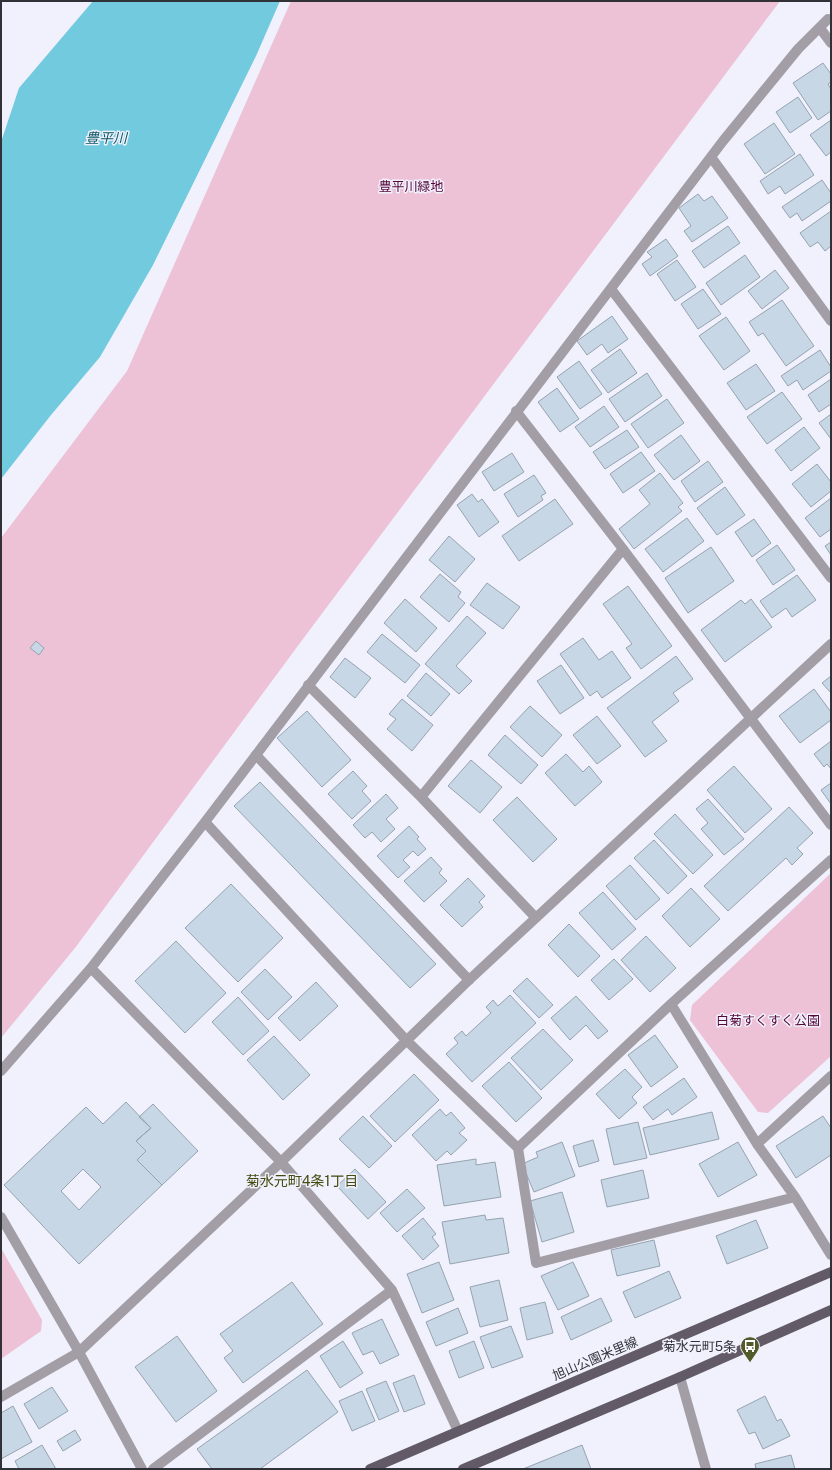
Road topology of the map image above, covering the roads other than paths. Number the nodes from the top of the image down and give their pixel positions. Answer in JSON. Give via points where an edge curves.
{"nodes":[{"id":1,"x":828,"y":19,"type":"dead end"},
{"id":2,"x":820,"y":28,"type":"junction"},
{"id":3,"x":831,"y":42,"type":"edge"},
{"id":4,"x":711,"y":157,"type":"junction"},
{"id":5,"x":611,"y":289,"type":"junction"},
{"id":6,"x":831,"y":321,"type":"edge"},
{"id":7,"x":516,"y":412,"type":"junction"},
{"id":8,"x":623,"y":550,"type":"junction"},
{"id":9,"x":831,"y":578,"type":"edge"},
{"id":10,"x":831,"y":644,"type":"edge"},
{"id":11,"x":308,"y":685,"type":"junction"},
{"id":12,"x":751,"y":718,"type":"junction"},
{"id":13,"x":256,"y":755,"type":"junction"},
{"id":14,"x":421,"y":797,"type":"junction"},
{"id":15,"x":205,"y":822,"type":"junction"},
{"id":16,"x":831,"y":825,"type":"edge"},
{"id":17,"x":831,"y":860,"type":"edge"},
{"id":18,"x":536,"y":918,"type":"junction"},
{"id":19,"x":91,"y":968,"type":"junction"},
{"id":20,"x":469,"y":980,"type":"junction"},
{"id":21,"x":671,"y":1004,"type":"junction"},
{"id":22,"x":406,"y":1040,"type":"junction"},
{"id":23,"x":1,"y":1071,"type":"edge"},
{"id":24,"x":831,"y":1076,"type":"edge"},
{"id":25,"x":757,"y":1144,"type":"junction"},
{"id":26,"x":518,"y":1148,"type":"junction"},
{"id":27,"x":281,"y":1162,"type":"junction"},
{"id":28,"x":795,"y":1197,"type":"junction"},
{"id":29,"x":1,"y":1217,"type":"edge"},
{"id":30,"x":831,"y":1255,"type":"edge"},
{"id":31,"x":831,"y":1272,"type":"edge"},
{"id":32,"x":392,"y":1290,"type":"junction"},
{"id":33,"x":831,"y":1310,"type":"edge"},
{"id":34,"x":79,"y":1352,"type":"junction"},
{"id":35,"x":680,"y":1377,"type":"junction"},
{"id":36,"x":1,"y":1397,"type":"edge"},
{"id":37,"x":458,"y":1431,"type":"junction"},
{"id":38,"x":142,"y":1469,"type":"edge"},
{"id":39,"x":153,"y":1469,"type":"edge"},
{"id":40,"x":370,"y":1469,"type":"edge"},
{"id":41,"x":463,"y":1469,"type":"edge"},
{"id":42,"x":706,"y":1469,"type":"edge"}],
"edges":[{"from":1,"to":2,"type":"street"},
{"from":2,"to":3,"type":"street"},
{"from":2,"to":4,"type":"street","via":[[798,49]]},
{"from":4,"to":5,"type":"street"},
{"from":4,"to":6,"type":"street"},
{"from":5,"to":7,"type":"street"},
{"from":5,"to":9,"type":"street"},
{"from":7,"to":8,"type":"street"},
{"from":7,"to":11,"type":"street"},
{"from":8,"to":12,"type":"street"},
{"from":8,"to":14,"type":"street"},
{"from":10,"to":12,"type":"street"},
{"from":11,"to":13,"type":"street"},
{"from":11,"to":14,"type":"street"},
{"from":12,"to":16,"type":"street"},
{"from":12,"to":18,"type":"street"},
{"from":13,"to":15,"type":"street"},
{"from":13,"to":20,"type":"street"},
{"from":14,"to":18,"type":"street"},
{"from":15,"to":19,"type":"street"},
{"from":15,"to":22,"type":"street"},
{"from":17,"to":21,"type":"street"},
{"from":18,"to":20,"type":"street"},
{"from":19,"to":23,"type":"street"},
{"from":19,"to":27,"type":"street"},
{"from":20,"to":22,"type":"street"},
{"from":21,"to":25,"type":"street"},
{"from":21,"to":26,"type":"street"},
{"from":22,"to":26,"type":"street"},
{"from":22,"to":27,"type":"street"},
{"from":24,"to":25,"type":"street"},
{"from":25,"to":28,"type":"street"},
{"from":26,"to":28,"type":"street","via":[[536,1263]]},
{"from":27,"to":32,"type":"street"},
{"from":27,"to":34,"type":"street"},
{"from":28,"to":30,"type":"street"},
{"from":29,"to":34,"type":"street"},
{"from":31,"to":37,"type":"main road","name":"旭山公園米里線"},
{"from":32,"to":37,"type":"street"},
{"from":32,"to":39,"type":"street"},
{"from":33,"to":35,"type":"main road"},
{"from":34,"to":36,"type":"street"},
{"from":34,"to":38,"type":"street"},
{"from":35,"to":41,"type":"main road"},
{"from":35,"to":42,"type":"street"},
{"from":37,"to":40,"type":"main road","name":"旭山公園米里線"}]}
